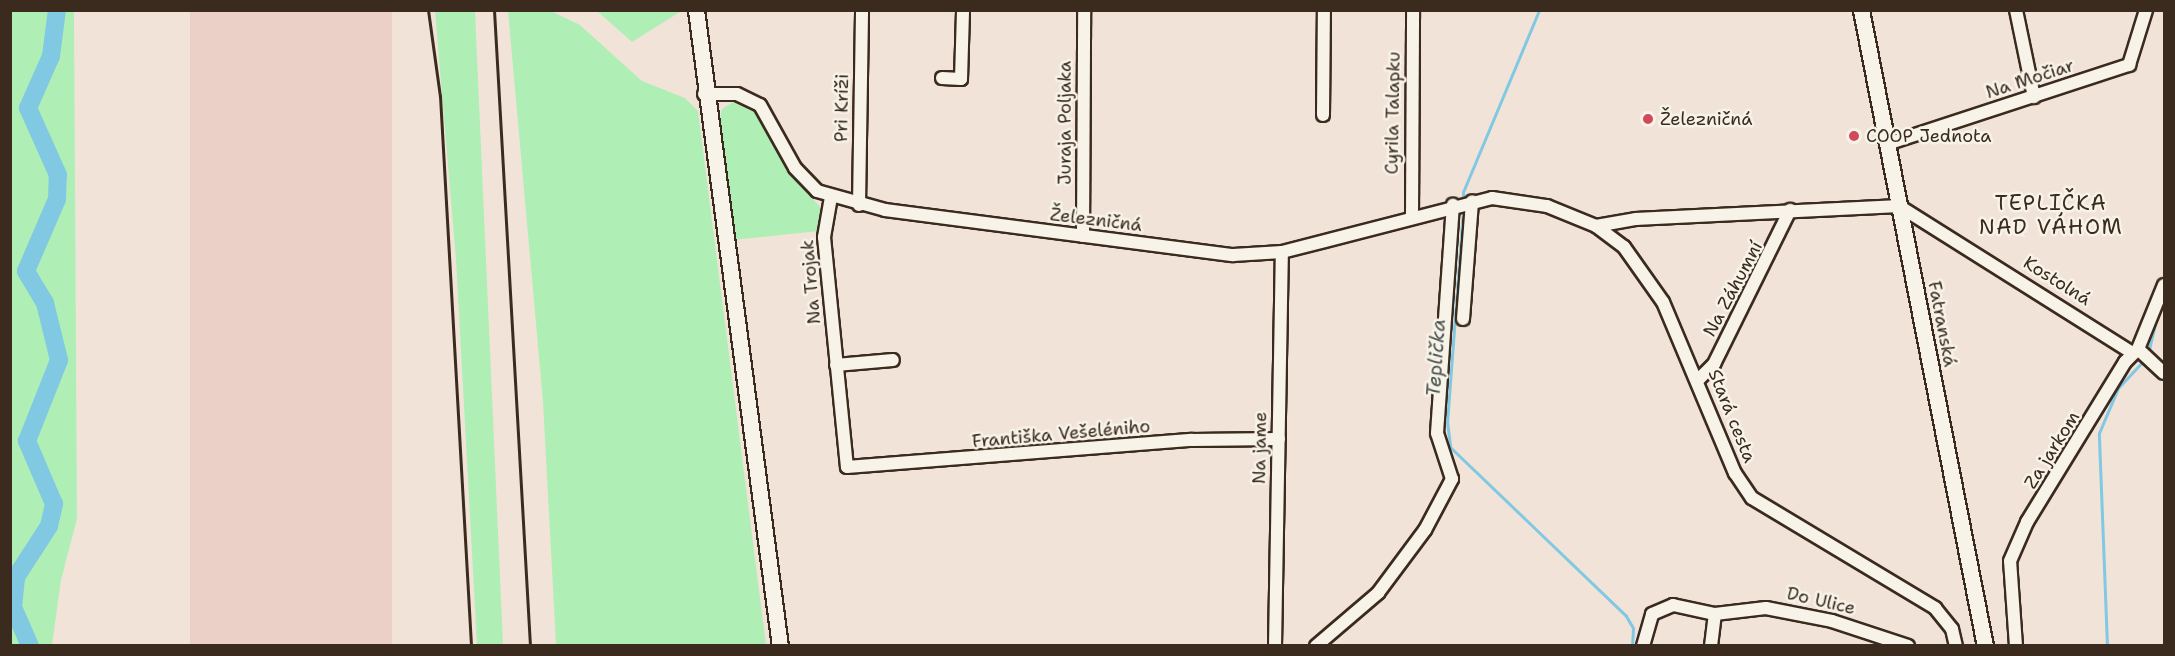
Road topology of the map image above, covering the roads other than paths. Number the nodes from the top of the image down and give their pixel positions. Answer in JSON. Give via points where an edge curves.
{"nodes":[{"id":1,"x":696,"y":10,"type":"edge"},
{"id":2,"x":862,"y":10,"type":"edge"},
{"id":3,"x":963,"y":10,"type":"edge"},
{"id":4,"x":1084,"y":10,"type":"edge"},
{"id":5,"x":1324,"y":10,"type":"edge"},
{"id":6,"x":1413,"y":10,"type":"edge"},
{"id":7,"x":1861,"y":10,"type":"edge"},
{"id":8,"x":2016,"y":10,"type":"edge"},
{"id":9,"x":2146,"y":10,"type":"edge"},
{"id":10,"x":942,"y":78,"type":"dead end"},
{"id":11,"x":704,"y":94,"type":"junction"},
{"id":12,"x":2034,"y":97,"type":"junction"},
{"id":13,"x":1323,"y":115,"type":"dead end"},
{"id":14,"x":1887,"y":144,"type":"junction"},
{"id":15,"x":831,"y":197,"type":"junction"},
{"id":16,"x":1462,"y":203,"type":"junction"},
{"id":17,"x":859,"y":205,"type":"junction"},
{"id":18,"x":1899,"y":206,"type":"junction"},
{"id":19,"x":1790,"y":210,"type":"junction"},
{"id":20,"x":1412,"y":216,"type":"junction"},
{"id":21,"x":1596,"y":226,"type":"junction"},
{"id":22,"x":1083,"y":236,"type":"junction"},
{"id":23,"x":1282,"y":252,"type":"junction"},
{"id":24,"x":2164,"y":285,"type":"edge"},
{"id":25,"x":1463,"y":319,"type":"dead end"},
{"id":26,"x":2141,"y":354,"type":"junction"},
{"id":27,"x":892,"y":360,"type":"dead end"},
{"id":28,"x":836,"y":365,"type":"junction"},
{"id":29,"x":2164,"y":373,"type":"edge"},
{"id":30,"x":1698,"y":380,"type":"junction"},
{"id":31,"x":1279,"y":439,"type":"junction"},
{"id":32,"x":847,"y":467,"type":"joint"},
{"id":33,"x":1715,"y":614,"type":"junction"},
{"id":34,"x":780,"y":645,"type":"edge"},
{"id":35,"x":1275,"y":645,"type":"edge"},
{"id":36,"x":1316,"y":645,"type":"edge"},
{"id":37,"x":1643,"y":645,"type":"edge"},
{"id":38,"x":1711,"y":645,"type":"edge"},
{"id":39,"x":1908,"y":645,"type":"edge"},
{"id":40,"x":1956,"y":645,"type":"edge"},
{"id":41,"x":1985,"y":645,"type":"edge"},
{"id":42,"x":2016,"y":645,"type":"edge"}],
"edges":[{"from":1,"to":11,"type":"main road"},
{"from":2,"to":17,"type":"street","name":"Pri Kríži"},
{"from":3,"to":10,"type":"street","via":[[961,78]]},
{"from":4,"to":22,"type":"street","name":"Juraja Poljaka"},
{"from":5,"to":13,"type":"street"},
{"from":6,"to":20,"type":"street","name":"Cyrila Talapku"},
{"from":7,"to":14,"type":"main road","name":"Fatranská"},
{"from":8,"to":12,"type":"street"},
{"from":9,"to":12,"type":"street","name":"Na Močiar","via":[[2129,65]]},
{"from":11,"to":15,"type":"street","name":"Železničná","via":[[737,94],[760,105],[804,179]]},
{"from":11,"to":34,"type":"main road"},
{"from":12,"to":14,"type":"street","name":"Na Močiar"},
{"from":14,"to":18,"type":"main road","name":"Fatranská"},
{"from":15,"to":17,"type":"street","name":"Železničná"},
{"from":15,"to":28,"type":"street","name":"Na Trojak","via":[[824,237]]},
{"from":16,"to":20,"type":"street","name":"Železničná"},
{"from":16,"to":21,"type":"street","name":"Železničná","via":[[1518,200]]},
{"from":16,"to":25,"type":"street"},
{"from":16,"to":36,"type":"street","via":[[1437,433],[1452,478],[1425,530],[1378,593]]},
{"from":17,"to":22,"type":"street","name":"Železničná"},
{"from":18,"to":19,"type":"street","name":"Železničná"},
{"from":18,"to":26,"type":"street","name":"Kostolná"},
{"from":18,"to":41,"type":"main road","name":"Fatranská"},
{"from":19,"to":21,"type":"street","name":"Železničná"},
{"from":19,"to":30,"type":"street","name":"Na Záhumní","via":[[1714,364]]},
{"from":20,"to":23,"type":"street","name":"Železničná"},
{"from":21,"to":30,"type":"street","name":"Stará cesta","via":[[1624,247],[1663,302]]},
{"from":22,"to":23,"type":"street","name":"Železničná","via":[[1233,255]]},
{"from":23,"to":31,"type":"street","name":"Na jame"},
{"from":24,"to":26,"type":"street","name":"Za jarkom"},
{"from":26,"to":29,"type":"street","name":"Kostolná"},
{"from":26,"to":42,"type":"street","name":"Za jarkom","via":[[2027,522],[2010,561]]},
{"from":27,"to":28,"type":"street"},
{"from":28,"to":32,"type":"street","name":"Na Trojak"},
{"from":30,"to":40,"type":"street","name":"Stará cesta","via":[[1735,473],[1752,498],[1935,608],[1952,629]]},
{"from":31,"to":32,"type":"street","name":"Františka Vešeléniho","via":[[1192,440]]},
{"from":31,"to":35,"type":"street","name":"Na jame"},
{"from":33,"to":37,"type":"street","name":"Do Ulice","via":[[1665,607],[1648,620]]},
{"from":33,"to":38,"type":"street"},
{"from":33,"to":39,"type":"street","name":"Do Ulice","via":[[1766,608],[1832,621]]}]}
